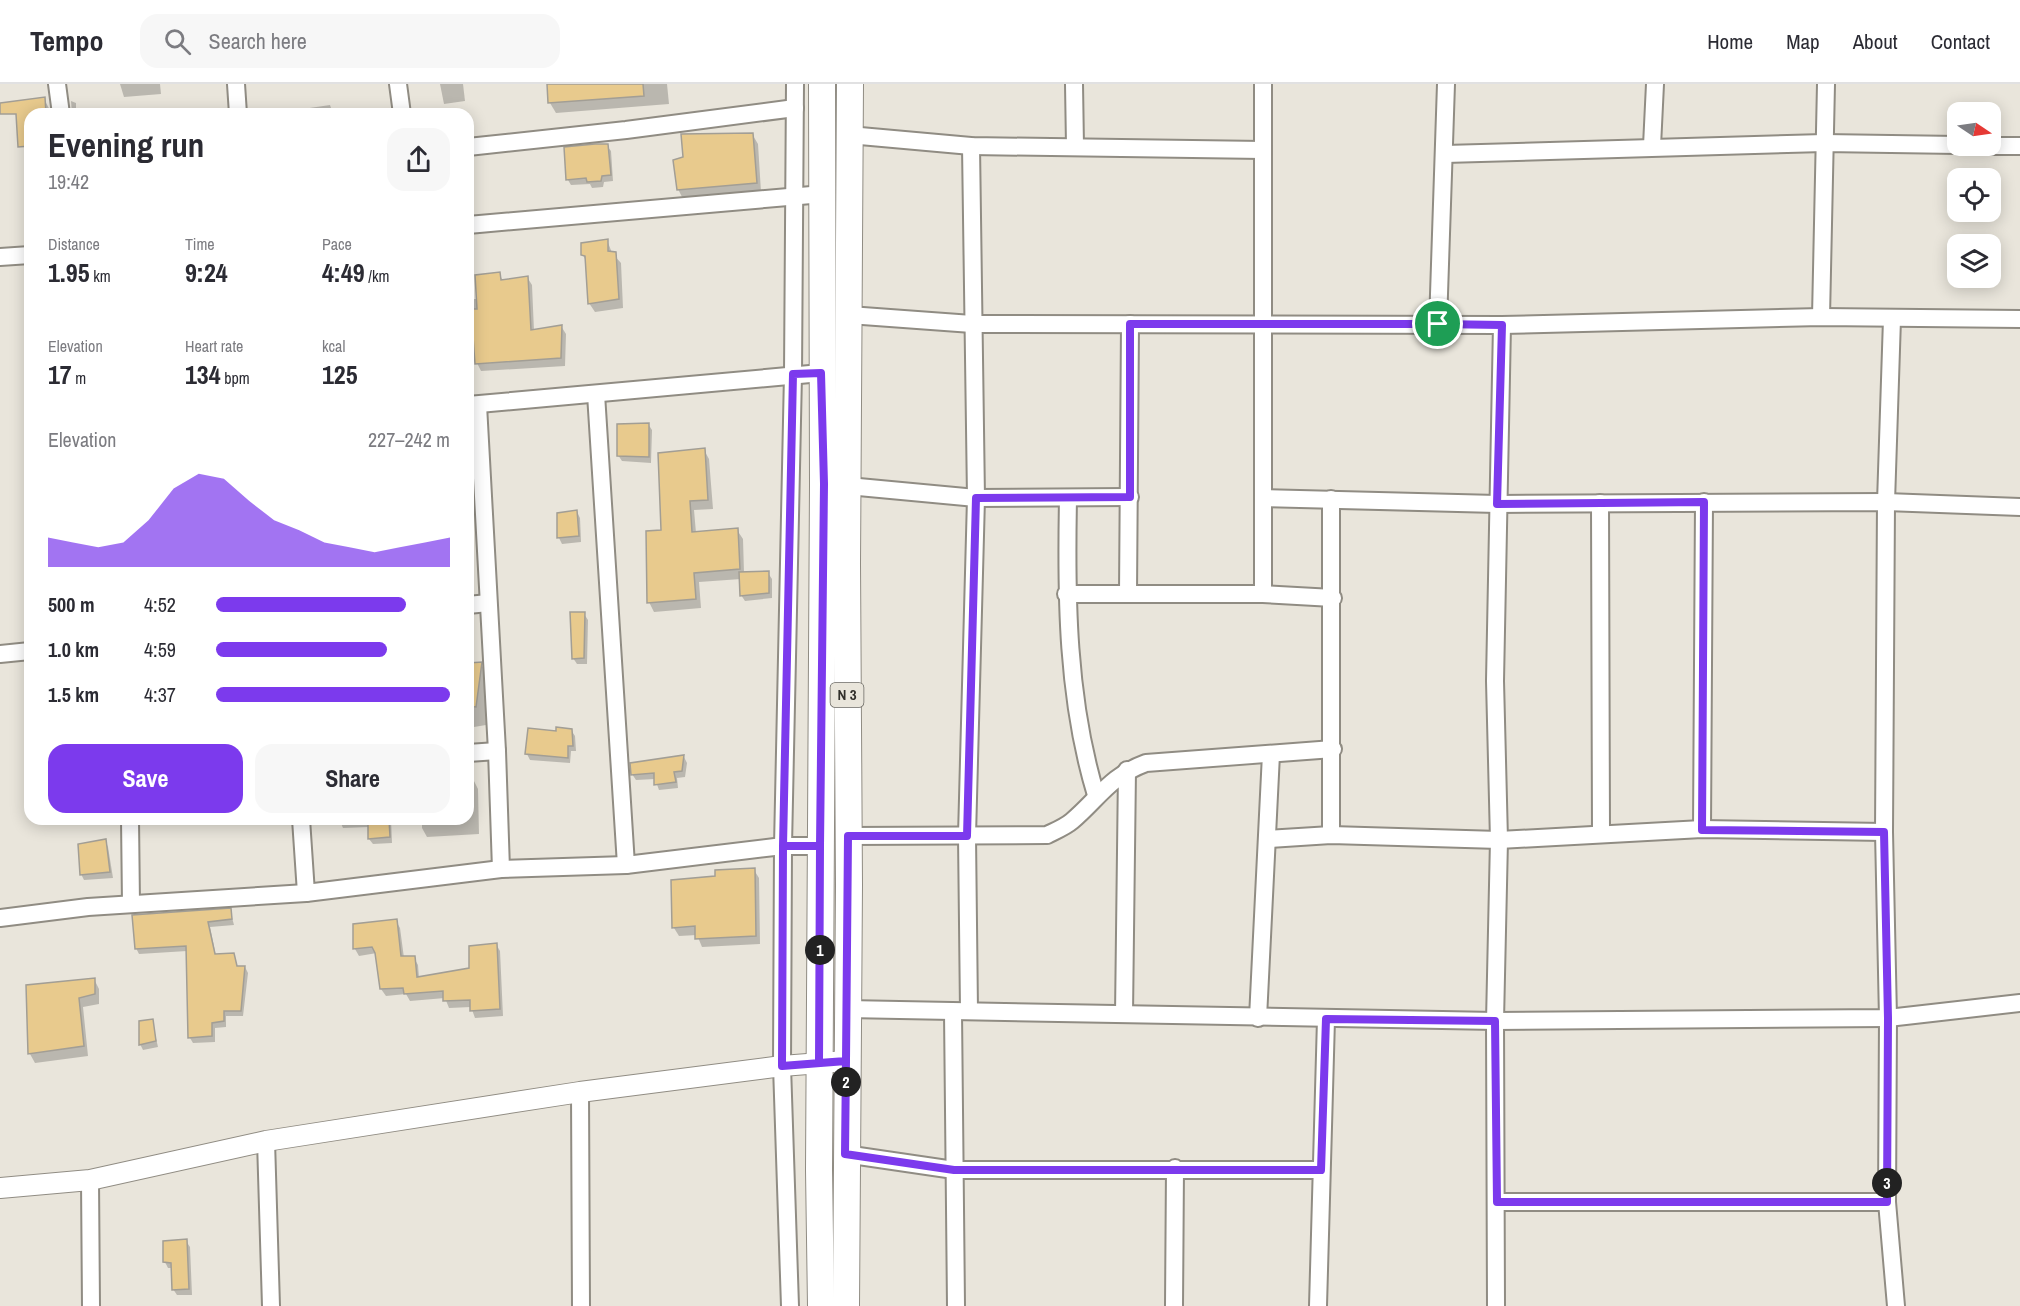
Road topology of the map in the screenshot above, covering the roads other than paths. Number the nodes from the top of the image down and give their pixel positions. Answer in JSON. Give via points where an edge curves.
{"nodes":[{"id":1,"x":57,"y":84,"type":"edge"},
{"id":2,"x":236,"y":84,"type":"edge"},
{"id":3,"x":398,"y":84,"type":"edge"},
{"id":4,"x":795,"y":84,"type":"edge"},
{"id":5,"x":822,"y":84,"type":"edge"},
{"id":6,"x":850,"y":84,"type":"edge"},
{"id":7,"x":1074,"y":84,"type":"edge"},
{"id":8,"x":1263,"y":84,"type":"edge"},
{"id":9,"x":1446,"y":84,"type":"edge"},
{"id":10,"x":1655,"y":84,"type":"edge"},
{"id":11,"x":1826,"y":84,"type":"edge"},
{"id":12,"x":60,"y":108,"type":"edge"},
{"id":13,"x":238,"y":108,"type":"edge"},
{"id":14,"x":401,"y":108,"type":"edge"},
{"id":15,"x":795,"y":108,"type":"junction"},
{"id":16,"x":849,"y":135,"type":"junction"},
{"id":17,"x":1824,"y":143,"type":"junction"},
{"id":18,"x":474,"y":146,"type":"edge"},
{"id":19,"x":971,"y":146,"type":"junction"},
{"id":20,"x":1075,"y":146,"type":"junction"},
{"id":21,"x":1652,"y":146,"type":"junction"},
{"id":22,"x":1947,"y":146,"type":"edge"},
{"id":23,"x":2001,"y":147,"type":"edge"},
{"id":24,"x":2020,"y":147,"type":"edge"},
{"id":25,"x":1263,"y":150,"type":"junction"},
{"id":26,"x":1445,"y":154,"type":"junction"},
{"id":27,"x":823,"y":194,"type":"junction"},
{"id":28,"x":794,"y":196,"type":"junction"},
{"id":29,"x":474,"y":224,"type":"edge"},
{"id":30,"x":24,"y":255,"type":"edge"},
{"id":31,"x":0,"y":257,"type":"edge"},
{"id":32,"x":849,"y":315,"type":"junction"},
{"id":33,"x":1821,"y":317,"type":"junction"},
{"id":34,"x":2020,"y":319,"type":"edge"},
{"id":35,"x":1892,"y":320,"type":"junction"},
{"id":36,"x":972,"y":324,"type":"junction"},
{"id":37,"x":1130,"y":324,"type":"junction"},
{"id":38,"x":1264,"y":324,"type":"junction"},
{"id":39,"x":1438,"y":324,"type":"junction"},
{"id":40,"x":1502,"y":325,"type":"junction"},
{"id":41,"x":821,"y":373,"type":"junction"},
{"id":42,"x":793,"y":374,"type":"junction"},
{"id":43,"x":596,"y":394,"type":"junction"},
{"id":44,"x":474,"y":405,"type":"edge"},
{"id":45,"x":474,"y":418,"type":"edge"},
{"id":46,"x":848,"y":486,"type":"junction"},
{"id":47,"x":1130,"y":497,"type":"junction"},
{"id":48,"x":976,"y":498,"type":"junction"},
{"id":49,"x":1264,"y":498,"type":"junction"},
{"id":50,"x":1068,"y":499,"type":"junction"},
{"id":51,"x":1332,"y":499,"type":"junction"},
{"id":52,"x":1704,"y":502,"type":"junction"},
{"id":53,"x":1886,"y":502,"type":"junction"},
{"id":54,"x":1600,"y":503,"type":"junction"},
{"id":55,"x":1497,"y":504,"type":"junction"},
{"id":56,"x":2020,"y":507,"type":"edge"},
{"id":57,"x":1066,"y":594,"type":"junction"},
{"id":58,"x":1128,"y":594,"type":"junction"},
{"id":59,"x":1263,"y":594,"type":"junction"},
{"id":60,"x":1333,"y":598,"type":"junction"},
{"id":61,"x":488,"y":603,"type":"junction"},
{"id":62,"x":474,"y":604,"type":"edge"},
{"id":63,"x":24,"y":652,"type":"edge"},
{"id":64,"x":0,"y":654,"type":"edge"},
{"id":65,"x":1333,"y":749,"type":"junction"},
{"id":66,"x":497,"y":751,"type":"junction"},
{"id":67,"x":474,"y":753,"type":"edge"},
{"id":68,"x":1271,"y":754,"type":"junction"},
{"id":69,"x":1127,"y":770,"type":"junction"},
{"id":70,"x":1096,"y":795,"type":"junction"},
{"id":71,"x":130,"y":825,"type":"edge"},
{"id":72,"x":301,"y":825,"type":"edge"},
{"id":73,"x":1702,"y":830,"type":"junction"},
{"id":74,"x":1884,"y":832,"type":"junction"},
{"id":75,"x":1601,"y":834,"type":"junction"},
{"id":76,"x":1331,"y":835,"type":"junction"},
{"id":77,"x":848,"y":836,"type":"junction"},
{"id":78,"x":967,"y":836,"type":"junction"},
{"id":79,"x":1268,"y":839,"type":"junction"},
{"id":80,"x":1499,"y":840,"type":"junction"},
{"id":81,"x":783,"y":846,"type":"junction"},
{"id":82,"x":820,"y":846,"type":"junction"},
{"id":83,"x":626,"y":865,"type":"junction"},
{"id":84,"x":501,"y":869,"type":"junction"},
{"id":85,"x":306,"y":893,"type":"junction"},
{"id":86,"x":131,"y":904,"type":"junction"},
{"id":87,"x":0,"y":918,"type":"edge"},
{"id":88,"x":2020,"y":1004,"type":"edge"},
{"id":89,"x":847,"y":1009,"type":"junction"},
{"id":90,"x":961,"y":1011,"type":"junction"},
{"id":91,"x":1124,"y":1014,"type":"junction"},
{"id":92,"x":1258,"y":1018,"type":"junction"},
{"id":93,"x":1888,"y":1018,"type":"junction"},
{"id":94,"x":1326,"y":1019,"type":"junction"},
{"id":95,"x":1495,"y":1021,"type":"junction"},
{"id":96,"x":846,"y":1061,"type":"junction"},
{"id":97,"x":819,"y":1063,"type":"junction"},
{"id":98,"x":782,"y":1066,"type":"junction"},
{"id":99,"x":580,"y":1092,"type":"junction"},
{"id":100,"x":266,"y":1141,"type":"junction"},
{"id":101,"x":845,"y":1154,"type":"junction"},
{"id":102,"x":1175,"y":1168,"type":"junction"},
{"id":103,"x":954,"y":1170,"type":"junction"},
{"id":104,"x":1321,"y":1170,"type":"junction"},
{"id":105,"x":90,"y":1180,"type":"junction"},
{"id":106,"x":0,"y":1188,"type":"edge"},
{"id":107,"x":1497,"y":1202,"type":"junction"},
{"id":108,"x":1887,"y":1202,"type":"junction"},
{"id":109,"x":91,"y":1306,"type":"edge"},
{"id":110,"x":271,"y":1306,"type":"edge"},
{"id":111,"x":581,"y":1306,"type":"edge"},
{"id":112,"x":790,"y":1306,"type":"edge"},
{"id":113,"x":821,"y":1306,"type":"edge"},
{"id":114,"x":846,"y":1306,"type":"edge"},
{"id":115,"x":956,"y":1306,"type":"edge"},
{"id":116,"x":1174,"y":1306,"type":"edge"},
{"id":117,"x":1318,"y":1306,"type":"edge"},
{"id":118,"x":1496,"y":1306,"type":"edge"},
{"id":119,"x":1896,"y":1306,"type":"edge"}],
"edges":[{"from":1,"to":12,"type":"street"},
{"from":2,"to":13,"type":"street"},
{"from":3,"to":14,"type":"street"},
{"from":4,"to":15,"type":"street"},
{"from":5,"to":27,"type":"main road","number":"N 3"},
{"from":6,"to":16,"type":"main road","number":"N 3"},
{"from":7,"to":20,"type":"street"},
{"from":8,"to":25,"type":"street"},
{"from":9,"to":26,"type":"street"},
{"from":10,"to":21,"type":"street"},
{"from":11,"to":17,"type":"street"},
{"from":15,"to":18,"type":"street"},
{"from":15,"to":28,"type":"street"},
{"from":16,"to":19,"type":"street"},
{"from":16,"to":32,"type":"main road","number":"N 3"},
{"from":17,"to":21,"type":"street"},
{"from":17,"to":22,"type":"street"},
{"from":17,"to":33,"type":"street"},
{"from":19,"to":20,"type":"street"},
{"from":19,"to":36,"type":"street"},
{"from":20,"to":25,"type":"street"},
{"from":21,"to":26,"type":"street"},
{"from":23,"to":24,"type":"street"},
{"from":25,"to":38,"type":"street"},
{"from":26,"to":39,"type":"street"},
{"from":27,"to":28,"type":"street"},
{"from":27,"to":41,"type":"main road","number":"N 3"},
{"from":28,"to":29,"type":"street"},
{"from":28,"to":42,"type":"street"},
{"from":30,"to":31,"type":"street"},
{"from":32,"to":36,"type":"street"},
{"from":32,"to":46,"type":"main road","number":"N 3"},
{"from":33,"to":35,"type":"street"},
{"from":33,"to":40,"type":"street"},
{"from":34,"to":35,"type":"street"},
{"from":35,"to":53,"type":"street"},
{"from":36,"to":37,"type":"street"},
{"from":36,"to":48,"type":"street"},
{"from":37,"to":38,"type":"street"},
{"from":37,"to":47,"type":"street"},
{"from":38,"to":39,"type":"street"},
{"from":38,"to":49,"type":"street"},
{"from":39,"to":40,"type":"street"},
{"from":40,"to":55,"type":"street"},
{"from":41,"to":42,"type":"street"},
{"from":41,"to":82,"type":"main road","number":"N 3","via":[[824,484]]},
{"from":42,"to":43,"type":"street"},
{"from":42,"to":81,"type":"street"},
{"from":43,"to":44,"type":"street"},
{"from":43,"to":83,"type":"street"},
{"from":45,"to":61,"type":"street"},
{"from":46,"to":48,"type":"street"},
{"from":46,"to":77,"type":"main road","number":"N 3"},
{"from":47,"to":50,"type":"street"},
{"from":47,"to":58,"type":"street"},
{"from":48,"to":50,"type":"street"},
{"from":48,"to":78,"type":"street"},
{"from":49,"to":51,"type":"street"},
{"from":49,"to":59,"type":"street"},
{"from":50,"to":57,"type":"street"},
{"from":51,"to":55,"type":"street"},
{"from":51,"to":60,"type":"street"},
{"from":52,"to":53,"type":"street"},
{"from":52,"to":54,"type":"street"},
{"from":52,"to":73,"type":"street"},
{"from":53,"to":56,"type":"street"},
{"from":53,"to":74,"type":"street"},
{"from":54,"to":55,"type":"street"},
{"from":54,"to":75,"type":"street"},
{"from":55,"to":80,"type":"street","via":[[1495,681]]},
{"from":57,"to":58,"type":"street"},
{"from":57,"to":70,"type":"street","via":[[1083,754]]},
{"from":58,"to":59,"type":"street"},
{"from":59,"to":60,"type":"street"},
{"from":60,"to":65,"type":"street"},
{"from":61,"to":62,"type":"street"},
{"from":61,"to":66,"type":"street"},
{"from":63,"to":64,"type":"street"},
{"from":65,"to":68,"type":"street"},
{"from":65,"to":76,"type":"street"},
{"from":66,"to":67,"type":"street"},
{"from":66,"to":84,"type":"street"},
{"from":68,"to":69,"type":"street","via":[[1146,763]]},
{"from":68,"to":79,"type":"street"},
{"from":69,"to":70,"type":"street"},
{"from":69,"to":91,"type":"street"},
{"from":70,"to":78,"type":"street","via":[[1071,822],[1047,835]]},
{"from":71,"to":86,"type":"street"},
{"from":72,"to":85,"type":"street"},
{"from":73,"to":74,"type":"street"},
{"from":73,"to":75,"type":"street"},
{"from":74,"to":93,"type":"street"},
{"from":75,"to":80,"type":"street"},
{"from":76,"to":79,"type":"street"},
{"from":76,"to":80,"type":"street"},
{"from":77,"to":78,"type":"street"},
{"from":77,"to":89,"type":"main road","number":"N 3"},
{"from":78,"to":90,"type":"street"},
{"from":79,"to":92,"type":"street"},
{"from":80,"to":95,"type":"street"},
{"from":81,"to":82,"type":"street"},
{"from":81,"to":83,"type":"street"},
{"from":81,"to":98,"type":"street"},
{"from":82,"to":97,"type":"main road","number":"N 3"},
{"from":83,"to":84,"type":"street"},
{"from":84,"to":85,"type":"street"},
{"from":85,"to":86,"type":"street"},
{"from":86,"to":87,"type":"street"},
{"from":88,"to":93,"type":"street"},
{"from":89,"to":90,"type":"street"},
{"from":89,"to":96,"type":"main road","number":"N 3"},
{"from":90,"to":91,"type":"street"},
{"from":90,"to":103,"type":"street"},
{"from":91,"to":92,"type":"street"},
{"from":92,"to":94,"type":"street"},
{"from":93,"to":95,"type":"street"},
{"from":93,"to":108,"type":"street"},
{"from":94,"to":95,"type":"street"},
{"from":94,"to":104,"type":"street"},
{"from":95,"to":107,"type":"street"},
{"from":96,"to":97,"type":"street"},
{"from":96,"to":101,"type":"main road","number":"N 3"},
{"from":97,"to":98,"type":"street"},
{"from":97,"to":113,"type":"main road","number":"N 3"},
{"from":98,"to":99,"type":"street"},
{"from":98,"to":112,"type":"street"},
{"from":99,"to":100,"type":"street"},
{"from":99,"to":111,"type":"street"},
{"from":100,"to":105,"type":"street"},
{"from":100,"to":110,"type":"street"},
{"from":101,"to":103,"type":"street"},
{"from":101,"to":114,"type":"main road","number":"N 3"},
{"from":102,"to":103,"type":"street"},
{"from":102,"to":104,"type":"street"},
{"from":102,"to":116,"type":"street"},
{"from":103,"to":115,"type":"street"},
{"from":104,"to":117,"type":"street"},
{"from":105,"to":106,"type":"street"},
{"from":105,"to":109,"type":"street"},
{"from":107,"to":108,"type":"street"},
{"from":107,"to":118,"type":"street"},
{"from":108,"to":119,"type":"street"}]}
